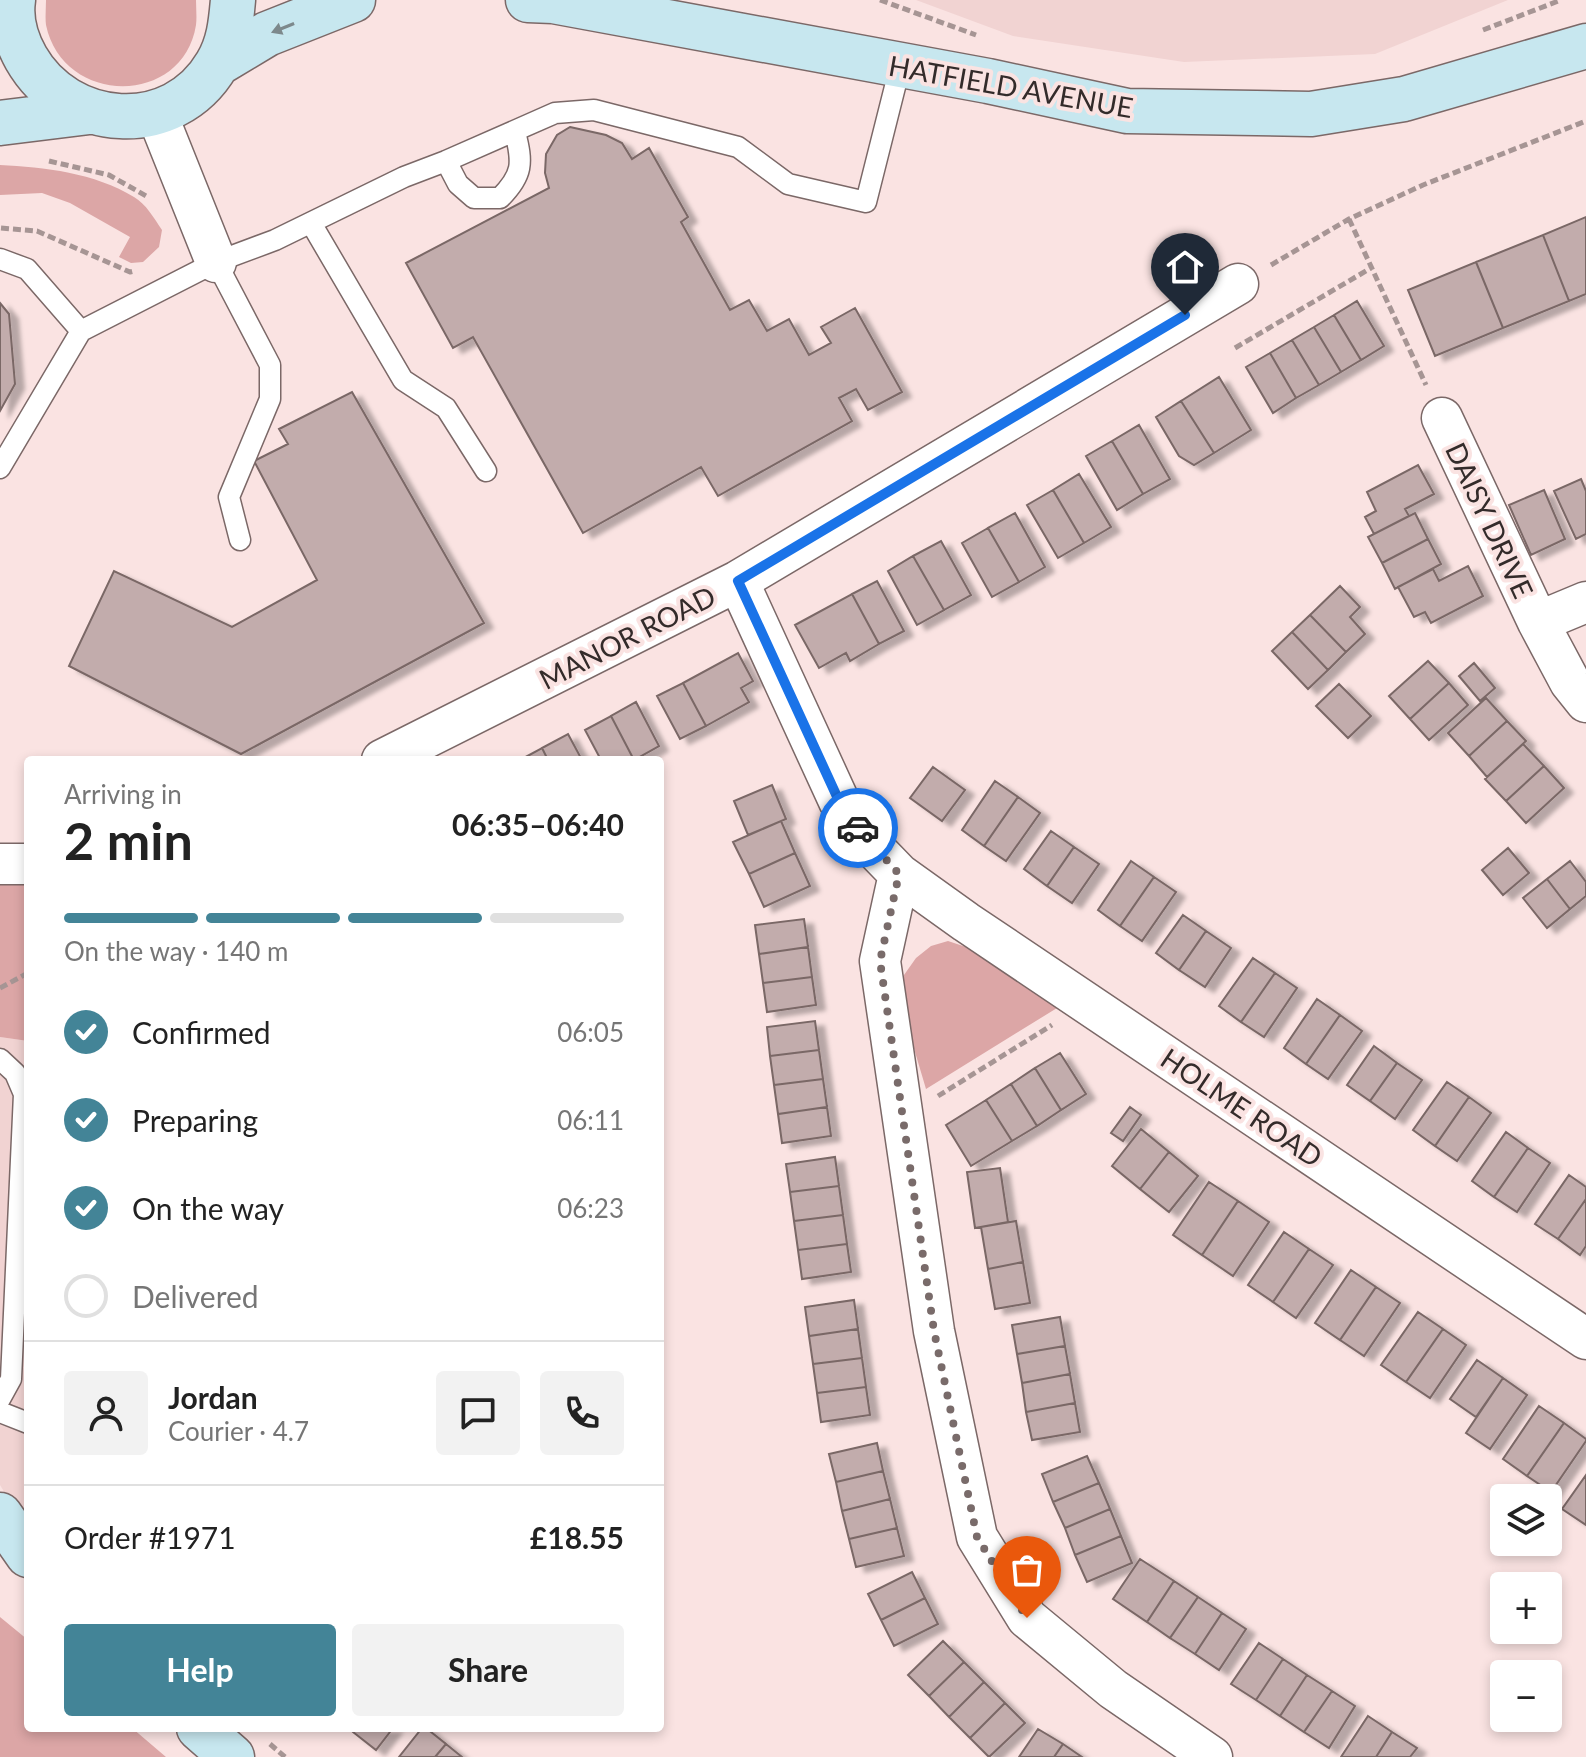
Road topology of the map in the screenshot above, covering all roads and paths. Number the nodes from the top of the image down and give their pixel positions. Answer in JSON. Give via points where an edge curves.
{"nodes":[{"id":1,"x":13,"y":0,"type":"edge"},
{"id":2,"x":233,"y":0,"type":"edge"},
{"id":3,"x":353,"y":0,"type":"edge"},
{"id":4,"x":528,"y":0,"type":"edge"},
{"id":5,"x":880,"y":0,"type":"edge"},
{"id":6,"x":1561,"y":0,"type":"edge"},
{"id":7,"x":1476,"y":33,"type":"dead end"},
{"id":8,"x":982,"y":37,"type":"dead end"},
{"id":9,"x":1586,"y":46,"type":"edge"},
{"id":10,"x":217,"y":64,"type":"junction"},
{"id":11,"x":900,"y":67,"type":"junction"},
{"id":12,"x":89,"y":112,"type":"junction"},
{"id":13,"x":156,"y":112,"type":"junction"},
{"id":14,"x":1586,"y":121,"type":"edge"},
{"id":15,"x":0,"y":123,"type":"edge"},
{"id":16,"x":515,"y":132,"type":"junction"},
{"id":17,"x":42,"y":160,"type":"dead end"},
{"id":18,"x":446,"y":161,"type":"junction"},
{"id":19,"x":155,"y":206,"type":"dead end"},
{"id":20,"x":1349,"y":219,"type":"junction"},
{"id":21,"x":311,"y":223,"type":"junction"},
{"id":22,"x":0,"y":228,"type":"edge"},
{"id":23,"x":0,"y":259,"type":"edge"},
{"id":24,"x":216,"y":262,"type":"junction"},
{"id":25,"x":1371,"y":268,"type":"junction"},
{"id":26,"x":141,"y":270,"type":"dead end"},
{"id":27,"x":1238,"y":284,"type":"joint"},
{"id":28,"x":81,"y":331,"type":"junction"},
{"id":29,"x":1235,"y":348,"type":"dead end"},
{"id":30,"x":1442,"y":418,"type":"joint"},
{"id":31,"x":0,"y":468,"type":"edge"},
{"id":32,"x":486,"y":471,"type":"dead end"},
{"id":33,"x":240,"y":540,"type":"dead end"},
{"id":34,"x":738,"y":581,"type":"junction"},
{"id":35,"x":1586,"y":602,"type":"edge"},
{"id":36,"x":1538,"y":622,"type":"junction"},
{"id":37,"x":1586,"y":702,"type":"edge"},
{"id":38,"x":390,"y":756,"type":"edge"},
{"id":39,"x":0,"y":864,"type":"edge"},
{"id":40,"x":24,"y":864,"type":"edge"},
{"id":41,"x":899,"y":874,"type":"junction"},
{"id":42,"x":24,"y":975,"type":"edge"},
{"id":43,"x":0,"y":988,"type":"edge"},
{"id":44,"x":1088,"y":1002,"type":"junction"},
{"id":45,"x":0,"y":1059,"type":"edge"},
{"id":46,"x":903,"y":1117,"type":"junction"},
{"id":47,"x":1586,"y":1339,"type":"edge"},
{"id":48,"x":0,"y":1399,"type":"edge"},
{"id":49,"x":0,"y":1412,"type":"edge"},
{"id":50,"x":24,"y":1421,"type":"edge"},
{"id":51,"x":0,"y":1515,"type":"edge"},
{"id":52,"x":24,"y":1549,"type":"edge"},
{"id":53,"x":204,"y":1732,"type":"edge"},
{"id":54,"x":232,"y":1757,"type":"edge"},
{"id":55,"x":1212,"y":1757,"type":"edge"}],
"edges":[{"from":1,"to":12,"type":"street","via":[[11,16],[19,46],[36,75],[60,98]]},
{"from":2,"to":10,"type":"street","via":[[230,33]]},
{"from":3,"to":10,"type":"street","one_way":true,"via":[[267,34]]},
{"from":4,"to":11,"type":"street","name":"HATFIELD AVENUE"},
{"from":5,"to":8,"type":"path"},
{"from":6,"to":7,"type":"path"},
{"from":9,"to":11,"type":"street","name":"HATFIELD AVENUE","via":[[1404,99],[1311,114],[1127,111]]},
{"from":10,"to":13,"type":"street","via":[[201,85]]},
{"from":11,"to":16,"type":"lane","via":[[866,202],[788,184],[738,147],[594,110],[555,113]]},
{"from":12,"to":13,"type":"street","via":[[122,117]]},
{"from":12,"to":15,"type":"street"},
{"from":13,"to":24,"type":"street"},
{"from":14,"to":20,"type":"path"},
{"from":16,"to":18,"type":"lane"},
{"from":16,"to":18,"type":"lane","via":[[521,156],[517,181],[500,198],[474,198],[458,184]]},
{"from":17,"to":19,"type":"path","via":[[109,175]]},
{"from":18,"to":21,"type":"lane"},
{"from":20,"to":25,"type":"path"},
{"from":20,"to":27,"type":"path"},
{"from":21,"to":24,"type":"lane"},
{"from":21,"to":32,"type":"lane","via":[[403,380],[446,408]]},
{"from":22,"to":26,"type":"path","via":[[37,231],[130,272]]},
{"from":23,"to":28,"type":"lane","via":[[27,269]]},
{"from":24,"to":28,"type":"lane"},
{"from":24,"to":33,"type":"lane","via":[[270,365],[270,399],[229,497]]},
{"from":25,"to":29,"type":"path"},
{"from":25,"to":30,"type":"path"},
{"from":27,"to":34,"type":"street","name":"MANOR ROAD"},
{"from":28,"to":31,"type":"lane"},
{"from":30,"to":36,"type":"street","name":"DAISY DRIVE"},
{"from":34,"to":38,"type":"street","name":"MANOR ROAD"},
{"from":34,"to":41,"type":"street","name":"HOLME ROAD","via":[[839,801]]},
{"from":35,"to":36,"type":"street","name":"DAISY DRIVE"},
{"from":36,"to":37,"type":"street","name":"DAISY DRIVE"},
{"from":39,"to":40,"type":"street"},
{"from":41,"to":44,"type":"street","name":"HOLME ROAD"},
{"from":41,"to":46,"type":"street","via":[[880,961]]},
{"from":42,"to":43,"type":"path"},
{"from":44,"to":46,"type":"path"},
{"from":44,"to":47,"type":"street","name":"HOLME ROAD"},
{"from":45,"to":48,"type":"lane","via":[[15,1073],[24,1094],[11,1379]]},
{"from":46,"to":55,"type":"street","via":[[934,1331],[977,1537],[1027,1618],[1113,1689]]},
{"from":49,"to":50,"type":"lane"},
{"from":51,"to":52,"type":"street"},
{"from":53,"to":54,"type":"street"}]}
